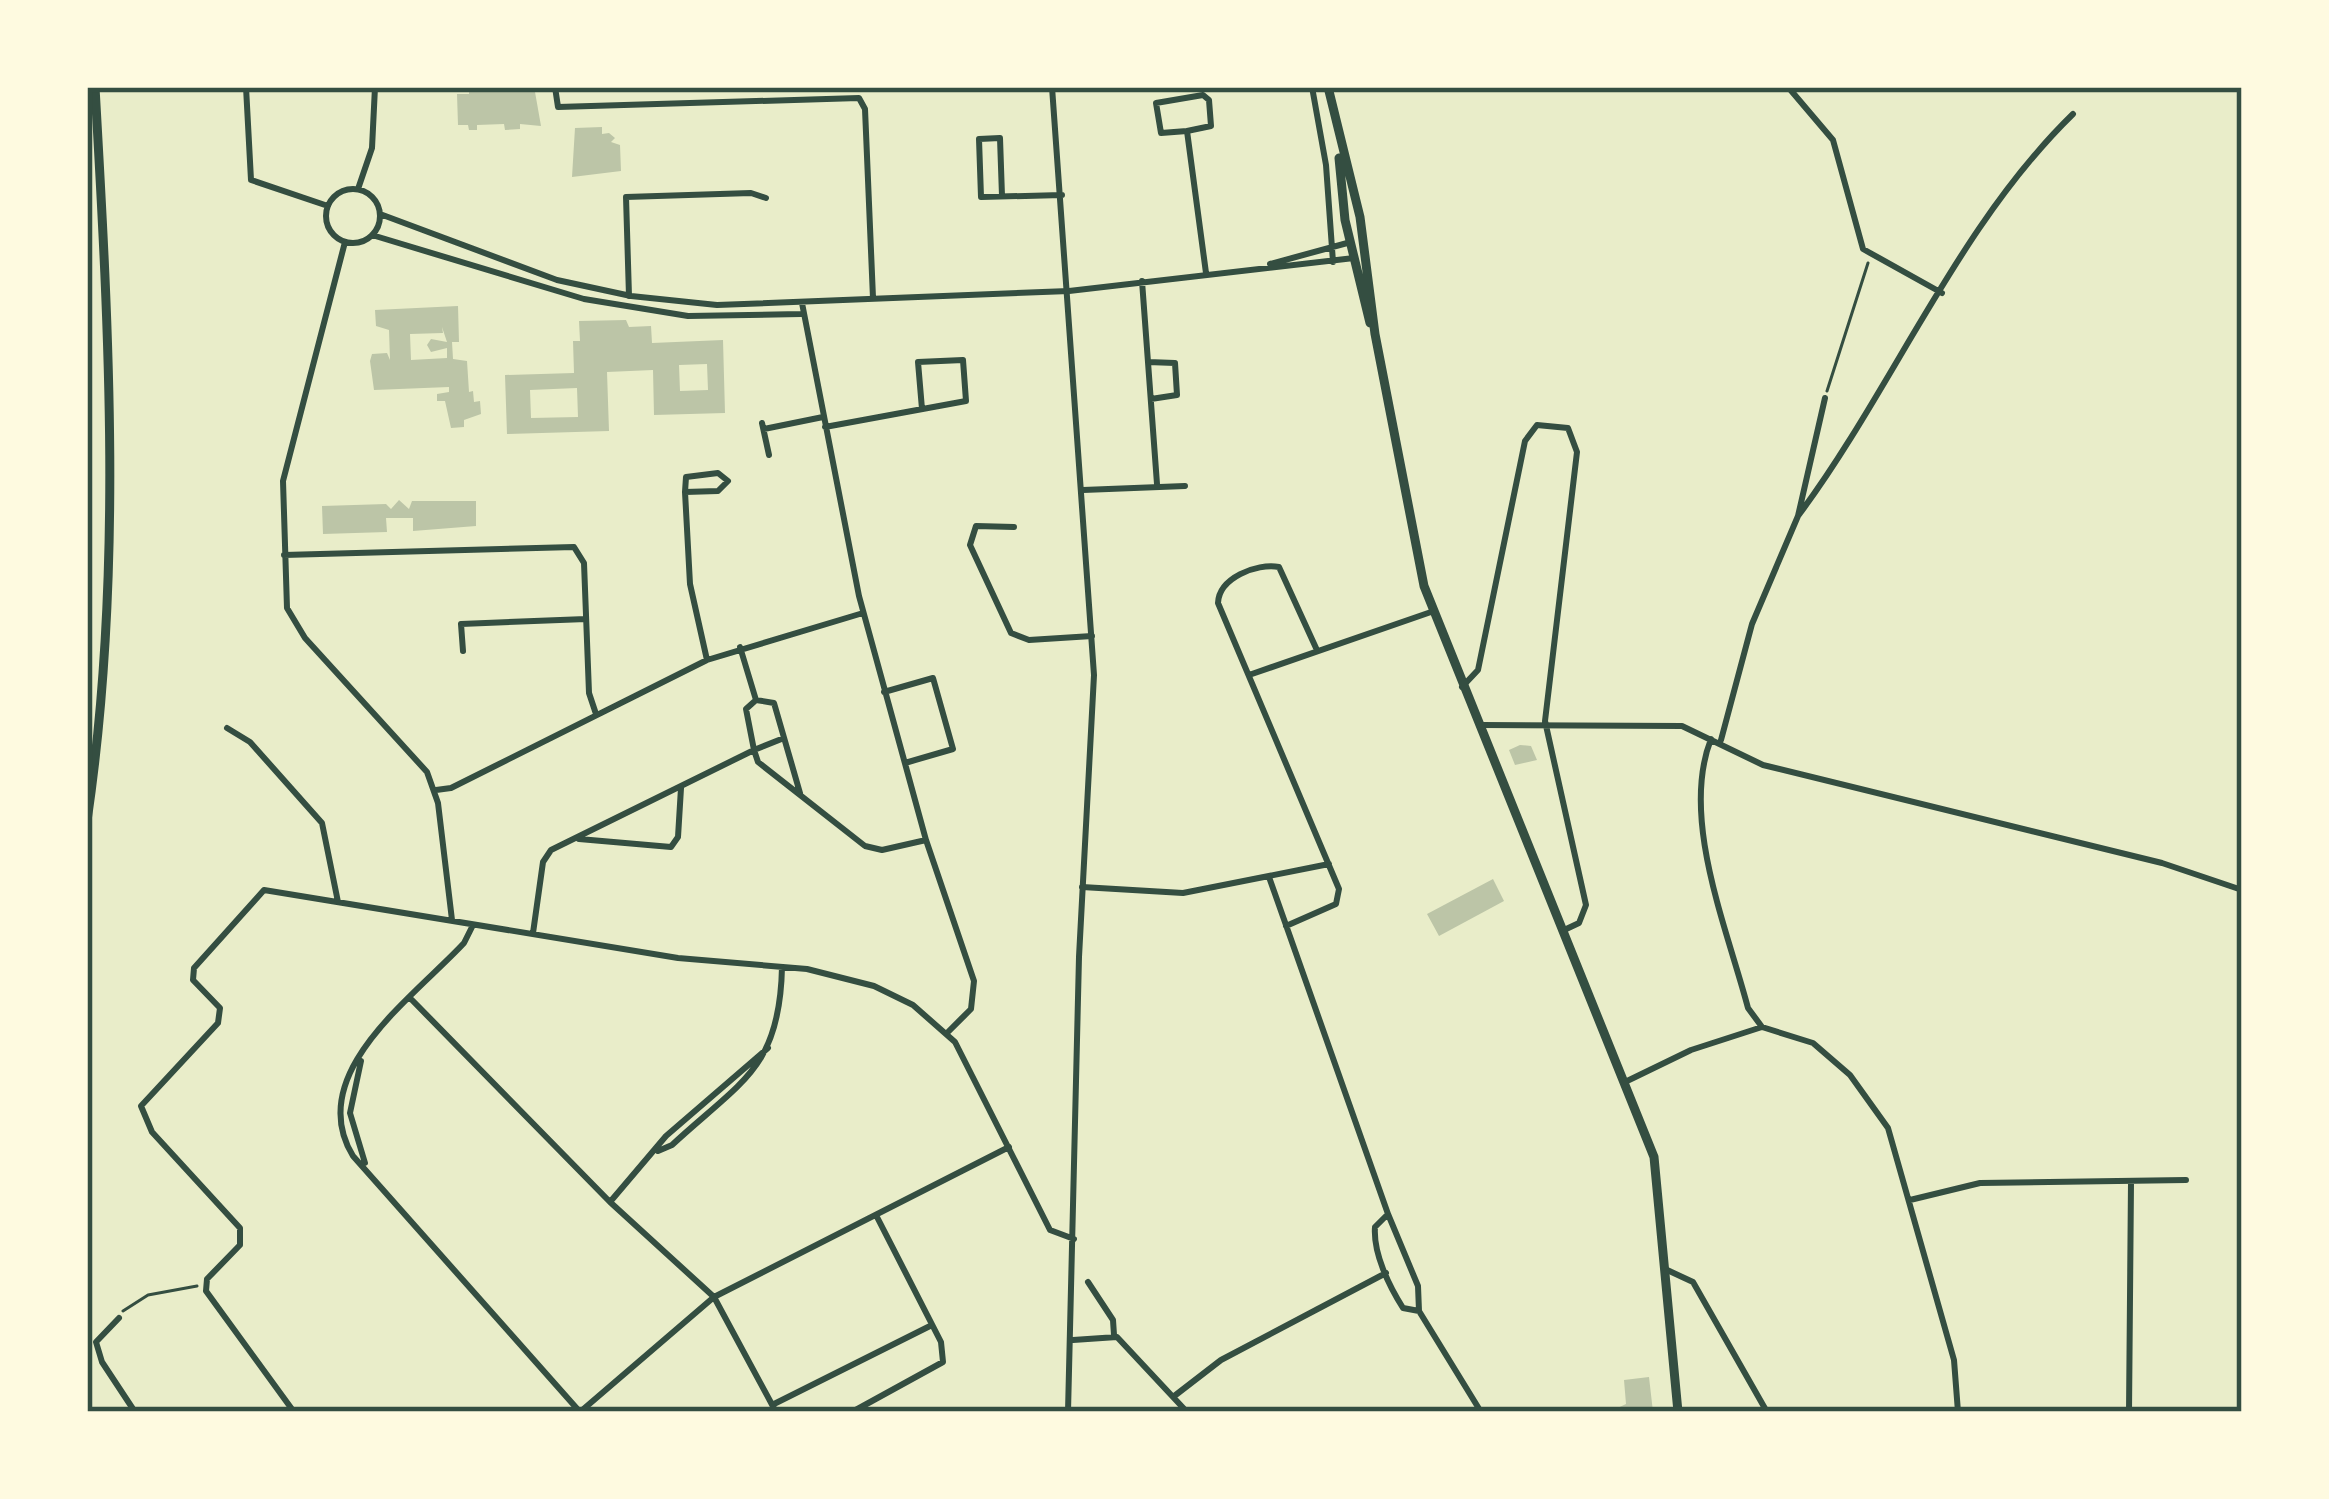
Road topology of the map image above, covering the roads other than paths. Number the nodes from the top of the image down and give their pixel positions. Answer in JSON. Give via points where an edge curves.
{"nodes":[{"id":1,"x":95,"y":87,"type":"edge"},
{"id":2,"x":246,"y":87,"type":"edge"},
{"id":3,"x":375,"y":87,"type":"edge"},
{"id":4,"x":555,"y":87,"type":"edge"},
{"id":5,"x":1052,"y":87,"type":"edge"},
{"id":6,"x":1312,"y":87,"type":"edge"},
{"id":7,"x":1328,"y":87,"type":"edge"},
{"id":8,"x":1788,"y":87,"type":"edge"},
{"id":9,"x":2073,"y":114,"type":"dead end"},
{"id":10,"x":1187,"y":131,"type":"junction"},
{"id":11,"x":1339,"y":146,"type":"junction"},
{"id":12,"x":358,"y":189,"type":"junction"},
{"id":13,"x":1062,"y":195,"type":"junction"},
{"id":14,"x":1002,"y":196,"type":"junction"},
{"id":15,"x":766,"y":198,"type":"dead end"},
{"id":16,"x":328,"y":206,"type":"junction"},
{"id":17,"x":380,"y":214,"type":"junction"},
{"id":18,"x":372,"y":235,"type":"junction"},
{"id":19,"x":429,"y":236,"type":"junction"},
{"id":20,"x":345,"y":242,"type":"junction"},
{"id":21,"x":1350,"y":242,"type":"junction"},
{"id":22,"x":1331,"y":245,"type":"junction"},
{"id":23,"x":1366,"y":247,"type":"junction"},
{"id":24,"x":425,"y":248,"type":"junction"},
{"id":25,"x":1353,"y":259,"type":"junction"},
{"id":26,"x":1334,"y":262,"type":"junction"},
{"id":27,"x":510,"y":264,"type":"junction"},
{"id":28,"x":1270,"y":264,"type":"junction"},
{"id":29,"x":1206,"y":273,"type":"junction"},
{"id":30,"x":506,"y":275,"type":"junction"},
{"id":31,"x":1142,"y":281,"type":"junction"},
{"id":32,"x":1069,"y":291,"type":"junction"},
{"id":33,"x":1942,"y":293,"type":"junction"},
{"id":34,"x":629,"y":296,"type":"junction"},
{"id":35,"x":873,"y":298,"type":"junction"},
{"id":36,"x":802,"y":303,"type":"junction"},
{"id":37,"x":717,"y":305,"type":"junction"},
{"id":38,"x":802,"y":314,"type":"junction"},
{"id":39,"x":717,"y":317,"type":"junction"},
{"id":40,"x":1375,"y":334,"type":"junction"},
{"id":41,"x":87,"y":339,"type":"edge"},
{"id":42,"x":1148,"y":362,"type":"junction"},
{"id":43,"x":1825,"y":398,"type":"road end"},
{"id":44,"x":1151,"y":399,"type":"junction"},
{"id":45,"x":922,"y":409,"type":"junction"},
{"id":46,"x":824,"y":417,"type":"junction"},
{"id":47,"x":825,"y":427,"type":"junction"},
{"id":48,"x":769,"y":455,"type":"dead end"},
{"id":49,"x":1157,"y":484,"type":"junction"},
{"id":50,"x":1185,"y":487,"type":"dead end"},
{"id":51,"x":1083,"y":490,"type":"junction"},
{"id":52,"x":686,"y":492,"type":"junction"},
{"id":53,"x":1798,"y":515,"type":"junction"},
{"id":54,"x":1014,"y":527,"type":"dead end"},
{"id":55,"x":284,"y":555,"type":"junction"},
{"id":56,"x":87,"y":606,"type":"edge"},
{"id":57,"x":1432,"y":611,"type":"junction"},
{"id":58,"x":862,"y":613,"type":"junction"},
{"id":59,"x":586,"y":619,"type":"junction"},
{"id":60,"x":1092,"y":636,"type":"junction"},
{"id":61,"x":740,"y":647,"type":"junction"},
{"id":62,"x":1316,"y":648,"type":"junction"},
{"id":63,"x":463,"y":651,"type":"dead end"},
{"id":64,"x":707,"y":660,"type":"junction"},
{"id":65,"x":1249,"y":675,"type":"junction"},
{"id":66,"x":1462,"y":687,"type":"junction"},
{"id":67,"x":884,"y":692,"type":"junction"},
{"id":68,"x":756,"y":700,"type":"junction"},
{"id":69,"x":596,"y":714,"type":"junction"},
{"id":70,"x":1545,"y":722,"type":"junction"},
{"id":71,"x":1478,"y":726,"type":"junction"},
{"id":72,"x":226,"y":728,"type":"dead end"},
{"id":73,"x":784,"y":737,"type":"junction"},
{"id":74,"x":1716,"y":739,"type":"junction"},
{"id":75,"x":754,"y":750,"type":"junction"},
{"id":76,"x":905,"y":763,"type":"junction"},
{"id":77,"x":681,"y":787,"type":"junction"},
{"id":78,"x":435,"y":790,"type":"junction"},
{"id":79,"x":801,"y":796,"type":"junction"},
{"id":80,"x":87,"y":821,"type":"edge"},
{"id":81,"x":576,"y":839,"type":"junction"},
{"id":82,"x":926,"y":839,"type":"junction"},
{"id":83,"x":1330,"y":864,"type":"junction"},
{"id":84,"x":1269,"y":877,"type":"junction"},
{"id":85,"x":1082,"y":886,"type":"junction"},
{"id":86,"x":2242,"y":890,"type":"edge"},
{"id":87,"x":338,"y":902,"type":"junction"},
{"id":88,"x":452,"y":920,"type":"junction"},
{"id":89,"x":473,"y":925,"type":"junction"},
{"id":90,"x":1286,"y":926,"type":"junction"},
{"id":91,"x":1562,"y":931,"type":"junction"},
{"id":92,"x":533,"y":933,"type":"junction"},
{"id":93,"x":782,"y":966,"type":"junction"},
{"id":94,"x":411,"y":1000,"type":"junction"},
{"id":95,"x":1762,"y":1027,"type":"junction"},
{"id":96,"x":947,"y":1033,"type":"junction"},
{"id":97,"x":1625,"y":1082,"type":"junction"},
{"id":98,"x":1009,"y":1148,"type":"junction"},
{"id":99,"x":2186,"y":1180,"type":"dead end"},
{"id":100,"x":2131,"y":1181,"type":"junction"},
{"id":101,"x":1909,"y":1200,"type":"junction"},
{"id":102,"x":610,"y":1202,"type":"junction"},
{"id":103,"x":1388,"y":1214,"type":"junction"},
{"id":104,"x":876,"y":1215,"type":"junction"},
{"id":105,"x":1074,"y":1239,"type":"junction"},
{"id":106,"x":1665,"y":1269,"type":"junction"},
{"id":107,"x":1386,"y":1273,"type":"junction"},
{"id":108,"x":1088,"y":1282,"type":"dead end"},
{"id":109,"x":713,"y":1297,"type":"junction"},
{"id":110,"x":1419,"y":1311,"type":"junction"},
{"id":111,"x":119,"y":1318,"type":"road end"},
{"id":112,"x":932,"y":1325,"type":"junction"},
{"id":113,"x":1114,"y":1336,"type":"junction"},
{"id":114,"x":1073,"y":1340,"type":"junction"},
{"id":115,"x":1173,"y":1397,"type":"junction"},
{"id":116,"x":774,"y":1409,"type":"edge"},
{"id":117,"x":135,"y":1412,"type":"edge"},
{"id":118,"x":294,"y":1412,"type":"edge"},
{"id":119,"x":580,"y":1412,"type":"edge"},
{"id":120,"x":852,"y":1412,"type":"edge"},
{"id":121,"x":1069,"y":1412,"type":"edge"},
{"id":122,"x":1187,"y":1412,"type":"edge"},
{"id":123,"x":1480,"y":1412,"type":"edge"},
{"id":124,"x":1678,"y":1412,"type":"edge"},
{"id":125,"x":1767,"y":1412,"type":"edge"},
{"id":126,"x":1958,"y":1412,"type":"edge"},
{"id":127,"x":2129,"y":1412,"type":"edge"}],
"edges":[{"from":1,"to":80,"type":"main road","via":[[112,488]]},
{"from":2,"to":16,"type":"street","via":[[251,180]]},
{"from":3,"to":12,"type":"street","via":[[372,148]]},
{"from":4,"to":35,"type":"street","via":[[558,106],[860,98]]},
{"from":5,"to":13,"type":"street"},
{"from":6,"to":22,"type":"street"},
{"from":7,"to":11,"type":"main road"},
{"from":8,"to":33,"type":"street","via":[[1833,140],[1858,241]]},
{"from":9,"to":33,"type":"street","via":[[1996,206]]},
{"from":10,"to":10,"type":"street","via":[[1211,126],[1207,97],[1156,103],[1161,133]]},
{"from":10,"to":29,"type":"street"},
{"from":11,"to":21,"type":"main road"},
{"from":11,"to":23,"type":"main road"},
{"from":12,"to":16,"type":"street","via":[[344,190]]},
{"from":12,"to":17,"type":"street"},
{"from":13,"to":14,"type":"street"},
{"from":13,"to":32,"type":"street"},
{"from":14,"to":14,"type":"street","via":[[981,197],[979,139],[1000,138]]},
{"from":15,"to":34,"type":"street","via":[[626,197]]},
{"from":16,"to":20,"type":"street","via":[[328,227]]},
{"from":17,"to":18,"type":"street"},
{"from":17,"to":19,"type":"street"},
{"from":18,"to":20,"type":"street"},
{"from":18,"to":24,"type":"street"},
{"from":19,"to":24,"type":"street"},
{"from":19,"to":27,"type":"street"},
{"from":20,"to":55,"type":"street","via":[[283,481]]},
{"from":21,"to":22,"type":"street"},
{"from":21,"to":23,"type":"street"},
{"from":21,"to":25,"type":"main road"},
{"from":22,"to":26,"type":"street"},
{"from":22,"to":28,"type":"street"},
{"from":23,"to":25,"type":"street"},
{"from":23,"to":40,"type":"main road"},
{"from":24,"to":30,"type":"street"},
{"from":25,"to":26,"type":"street"},
{"from":25,"to":40,"type":"main road"},
{"from":26,"to":28,"type":"street"},
{"from":27,"to":30,"type":"street"},
{"from":27,"to":34,"type":"street"},
{"from":28,"to":29,"type":"street"},
{"from":29,"to":31,"type":"street"},
{"from":30,"to":39,"type":"street","via":[[584,299]]},
{"from":31,"to":32,"type":"street"},
{"from":31,"to":42,"type":"street"},
{"from":32,"to":35,"type":"street"},
{"from":32,"to":51,"type":"street"},
{"from":33,"to":53,"type":"street"},
{"from":34,"to":37,"type":"street"},
{"from":35,"to":36,"type":"street"},
{"from":36,"to":37,"type":"street"},
{"from":36,"to":38,"type":"street"},
{"from":37,"to":39,"type":"street"},
{"from":38,"to":39,"type":"street"},
{"from":38,"to":46,"type":"street"},
{"from":40,"to":57,"type":"main road"},
{"from":41,"to":56,"type":"main road"},
{"from":42,"to":44,"type":"street"},
{"from":42,"to":44,"type":"street","via":[[1175,363],[1178,373],[1178,395]]},
{"from":43,"to":53,"type":"street"},
{"from":44,"to":49,"type":"street"},
{"from":45,"to":45,"type":"street","via":[[967,401],[963,360],[918,362]]},
{"from":45,"to":47,"type":"street"},
{"from":46,"to":47,"type":"street"},
{"from":46,"to":48,"type":"street","via":[[763,426]]},
{"from":47,"to":58,"type":"street"},
{"from":49,"to":50,"type":"street"},
{"from":49,"to":51,"type":"street"},
{"from":51,"to":60,"type":"street"},
{"from":52,"to":52,"type":"street","via":[[718,490],[728,481],[718,473],[693,475]]},
{"from":52,"to":64,"type":"street","via":[[689,584]]},
{"from":53,"to":74,"type":"street"},
{"from":54,"to":60,"type":"street","via":[[976,526],[970,544],[1011,633],[1029,640]]},
{"from":55,"to":59,"type":"street","via":[[565,544],[584,563]]},
{"from":55,"to":78,"type":"street","via":[[294,623],[415,755]]},
{"from":57,"to":62,"type":"street"},
{"from":57,"to":66,"type":"main road"},
{"from":58,"to":61,"type":"street"},
{"from":58,"to":67,"type":"street"},
{"from":59,"to":63,"type":"street","via":[[461,624]]},
{"from":59,"to":69,"type":"street"},
{"from":60,"to":85,"type":"street"},
{"from":61,"to":64,"type":"street"},
{"from":61,"to":68,"type":"street"},
{"from":62,"to":65,"type":"street"},
{"from":62,"to":65,"type":"street","via":[[1285,573],[1263,566],[1219,592]]},
{"from":64,"to":69,"type":"street"},
{"from":65,"to":83,"type":"street"},
{"from":66,"to":70,"type":"street","via":[[1478,670],[1525,441],[1537,425],[1568,428],[1577,452]]},
{"from":66,"to":71,"type":"main road"},
{"from":67,"to":76,"type":"street"},
{"from":67,"to":76,"type":"street","via":[[933,678],[953,749]]},
{"from":68,"to":73,"type":"street","via":[[774,703]]},
{"from":68,"to":75,"type":"street","via":[[743,714]]},
{"from":69,"to":78,"type":"street"},
{"from":70,"to":71,"type":"street"},
{"from":70,"to":74,"type":"street","via":[[1661,724]]},
{"from":70,"to":91,"type":"street","via":[[1586,905],[1580,923]]},
{"from":71,"to":91,"type":"main road"},
{"from":72,"to":87,"type":"street","via":[[250,742],[322,823]]},
{"from":73,"to":75,"type":"street"},
{"from":73,"to":79,"type":"street"},
{"from":74,"to":86,"type":"street","via":[[1763,765]]},
{"from":74,"to":95,"type":"street","via":[[1699,776],[1699,814],[1748,1008]]},
{"from":75,"to":77,"type":"street"},
{"from":75,"to":79,"type":"street"},
{"from":76,"to":82,"type":"street"},
{"from":77,"to":81,"type":"street"},
{"from":77,"to":81,"type":"street","via":[[671,847]]},
{"from":78,"to":88,"type":"street"},
{"from":79,"to":82,"type":"street","via":[[874,850]]},
{"from":81,"to":92,"type":"street","via":[[546,855]]},
{"from":82,"to":96,"type":"street","via":[[976,992],[966,1017]]},
{"from":83,"to":84,"type":"street"},
{"from":83,"to":90,"type":"street","via":[[1340,889],[1336,904]]},
{"from":84,"to":85,"type":"street","via":[[1183,893]]},
{"from":84,"to":90,"type":"street"},
{"from":85,"to":105,"type":"street"},
{"from":87,"to":88,"type":"street"},
{"from":87,"to":118,"type":"street","via":[[258,892],[194,968],[193,980],[220,1008],[218,1023],[144,1099],[143,1120],[241,1228],[240,1245],[205,1285]]},
{"from":88,"to":89,"type":"street"},
{"from":89,"to":92,"type":"street"},
{"from":89,"to":94,"type":"street"},
{"from":90,"to":103,"type":"street"},
{"from":91,"to":97,"type":"main road"},
{"from":92,"to":93,"type":"street"},
{"from":93,"to":96,"type":"street","via":[[874,986]]},
{"from":93,"to":102,"type":"street","via":[[768,1048],[666,1136]]},
{"from":94,"to":102,"type":"street"},
{"from":94,"to":119,"type":"street","via":[[343,1083],[338,1116],[346,1144]]},
{"from":95,"to":97,"type":"street"},
{"from":95,"to":101,"type":"street","via":[[1814,1043],[1875,1103]]},
{"from":96,"to":98,"type":"street"},
{"from":97,"to":106,"type":"main road","via":[[1654,1157]]},
{"from":98,"to":104,"type":"street"},
{"from":98,"to":105,"type":"street","via":[[1050,1230]]},
{"from":99,"to":100,"type":"street"},
{"from":100,"to":101,"type":"street","via":[[1980,1183]]},
{"from":100,"to":127,"type":"street"},
{"from":101,"to":126,"type":"street","via":[[1954,1360]]},
{"from":102,"to":109,"type":"street"},
{"from":103,"to":107,"type":"street","via":[[1374,1236]]},
{"from":103,"to":110,"type":"street","via":[[1418,1286]]},
{"from":104,"to":109,"type":"street"},
{"from":104,"to":112,"type":"street"},
{"from":105,"to":114,"type":"street"},
{"from":106,"to":124,"type":"main road"},
{"from":106,"to":125,"type":"street","via":[[1693,1282]]},
{"from":107,"to":110,"type":"street","via":[[1403,1308]]},
{"from":107,"to":115,"type":"street","via":[[1222,1360]]},
{"from":108,"to":113,"type":"street"},
{"from":109,"to":116,"type":"street"},
{"from":109,"to":119,"type":"street"},
{"from":110,"to":123,"type":"street"},
{"from":111,"to":117,"type":"street","via":[[96,1342]]},
{"from":112,"to":116,"type":"street"},
{"from":112,"to":120,"type":"street","via":[[943,1349],[937,1370]]},
{"from":113,"to":114,"type":"street"},
{"from":113,"to":115,"type":"street"},
{"from":114,"to":121,"type":"street"},
{"from":115,"to":122,"type":"street"}]}
